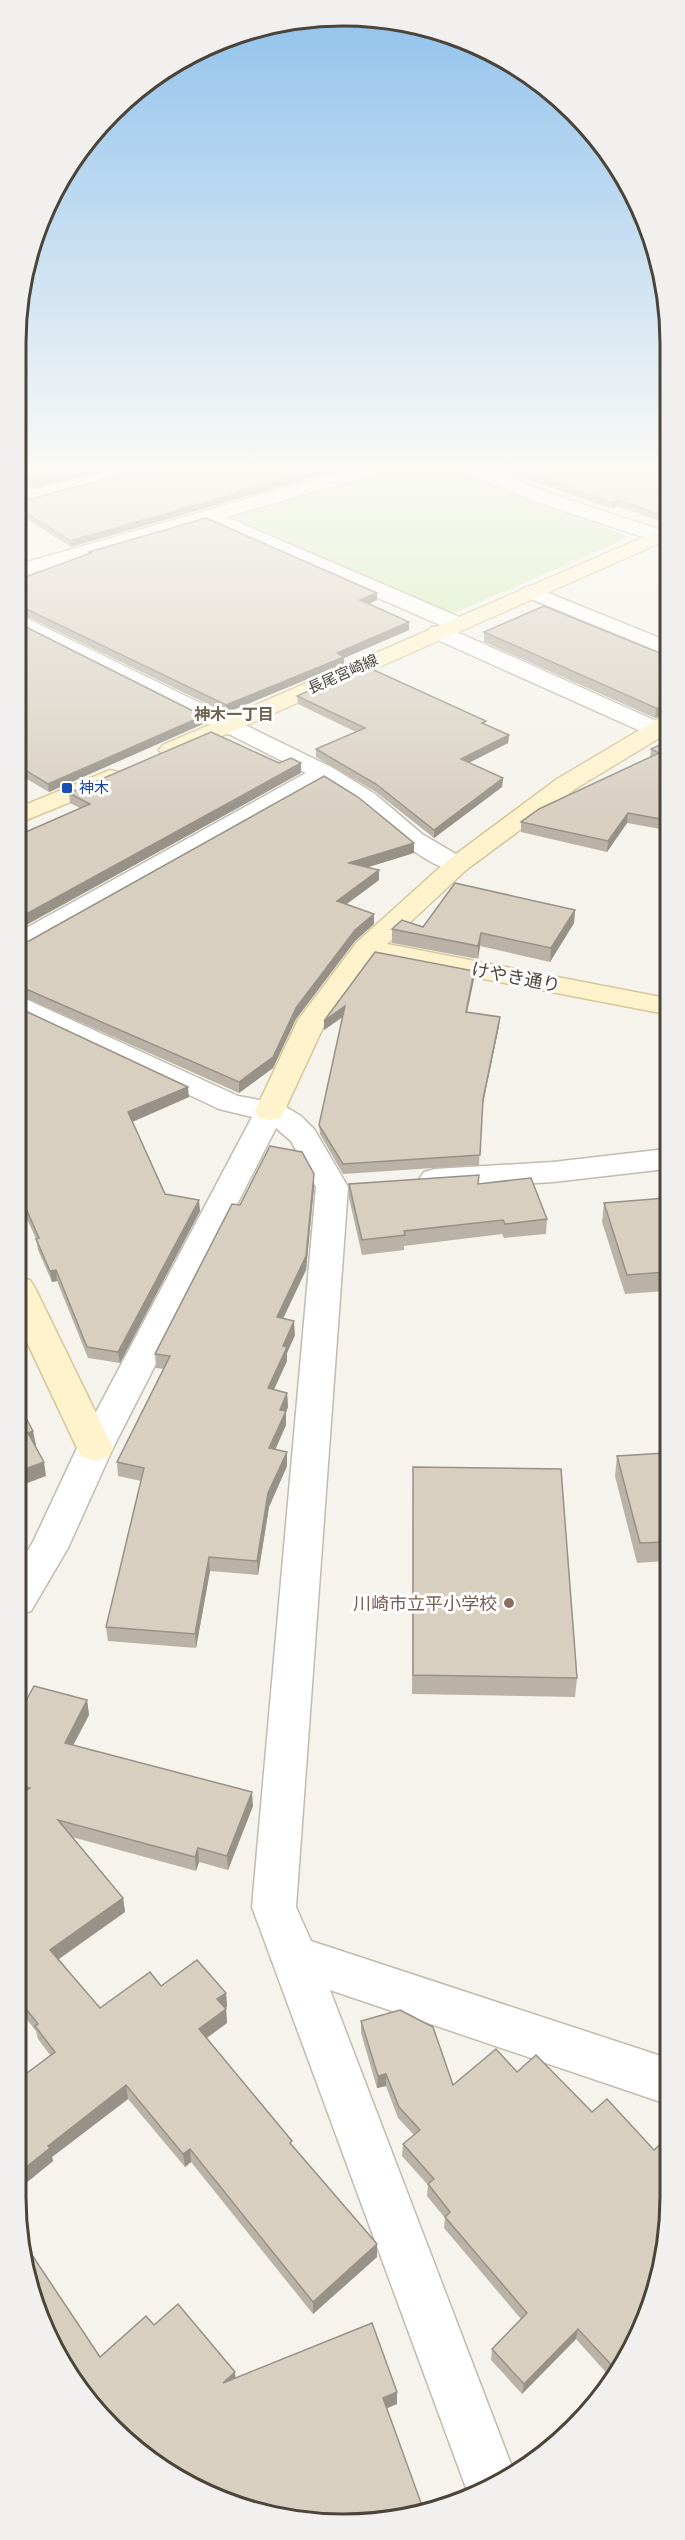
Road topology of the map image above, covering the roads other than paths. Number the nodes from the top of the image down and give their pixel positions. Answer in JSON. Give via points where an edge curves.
{"nodes":[{"id":1,"x":352,"y":584,"type":"edge"},
{"id":2,"x":551,"y":584,"type":"edge"},
{"id":3,"x":531,"y":592,"type":"junction"},
{"id":4,"x":26,"y":624,"type":"edge"},
{"id":5,"x":448,"y":628,"type":"junction"},
{"id":6,"x":660,"y":646,"type":"edge"},
{"id":7,"x":228,"y":724,"type":"junction"},
{"id":8,"x":660,"y":727,"type":"edge"},
{"id":9,"x":660,"y":728,"type":"edge"},
{"id":10,"x":324,"y":773,"type":"junction"},
{"id":11,"x":26,"y":813,"type":"edge"},
{"id":12,"x":457,"y":865,"type":"junction"},
{"id":13,"x":26,"y":939,"type":"edge"},
{"id":14,"x":366,"y":948,"type":"junction"},
{"id":15,"x":660,"y":1005,"type":"edge"},
{"id":16,"x":26,"y":1007,"type":"edge"},
{"id":17,"x":270,"y":1111,"type":"junction"},
{"id":18,"x":660,"y":1160,"type":"edge"},
{"id":19,"x":411,"y":1181,"type":"edge"},
{"id":20,"x":26,"y":1305,"type":"edge"},
{"id":21,"x":95,"y":1448,"type":"junction"},
{"id":22,"x":26,"y":1585,"type":"edge"},
{"id":23,"x":295,"y":1957,"type":"junction"},
{"id":24,"x":660,"y":2079,"type":"edge"},
{"id":25,"x":489,"y":2479,"type":"edge"}],
"edges":[{"from":1,"to":5,"type":"street"},
{"from":2,"to":3,"type":"street","name":"長尾宮崎線"},
{"from":3,"to":5,"type":"street","name":"長尾宮崎線"},
{"from":3,"to":6,"type":"street"},
{"from":4,"to":7,"type":"street"},
{"from":5,"to":7,"type":"street","name":"長尾宮崎線"},
{"from":5,"to":8,"type":"street"},
{"from":7,"to":10,"type":"street"},
{"from":7,"to":11,"type":"street","name":"長尾宮崎線"},
{"from":9,"to":12,"type":"street","via":[[566,784]]},
{"from":10,"to":12,"type":"street"},
{"from":10,"to":13,"type":"street"},
{"from":12,"to":14,"type":"street"},
{"from":14,"to":15,"type":"street","name":"けやき通り"},
{"from":14,"to":17,"type":"street","via":[[312,1020]]},
{"from":16,"to":17,"type":"street","via":[[230,1103]]},
{"from":17,"to":21,"type":"street"},
{"from":17,"to":23,"type":"street","via":[[290,1123],[349,1186],[274,1907]]},
{"from":18,"to":19,"type":"street","via":[[553,1172]]},
{"from":20,"to":21,"type":"street"},
{"from":21,"to":22,"type":"street","via":[[49,1548]]},
{"from":23,"to":24,"type":"street"},
{"from":23,"to":25,"type":"street"}]}
